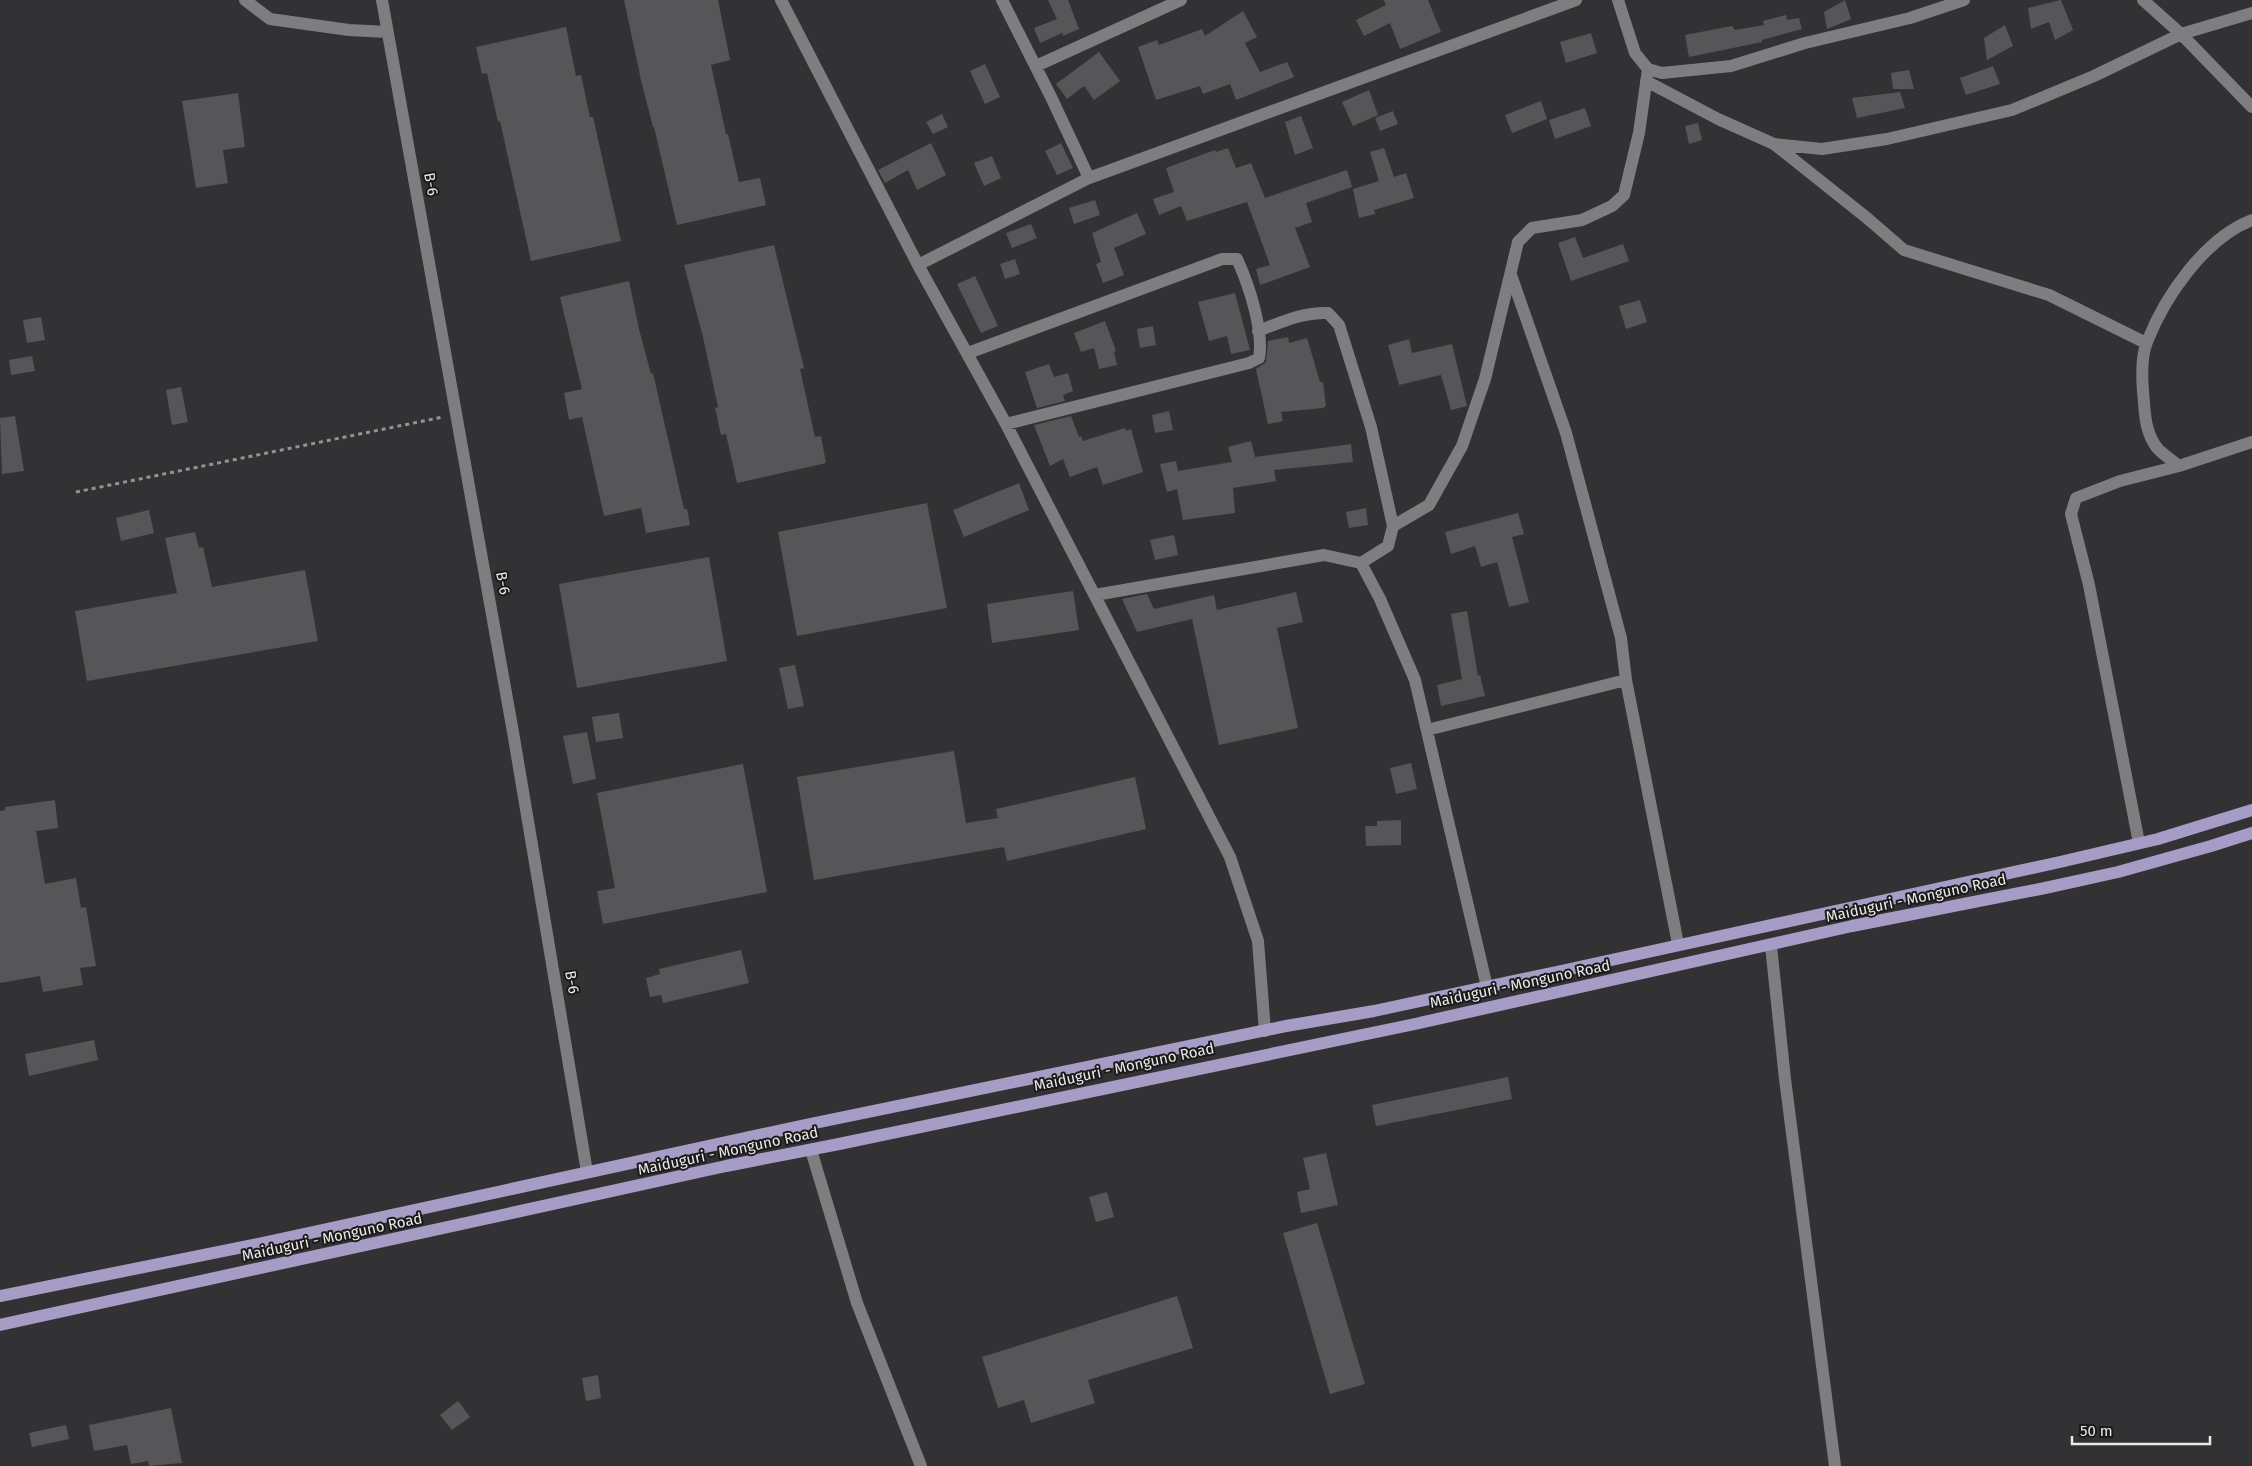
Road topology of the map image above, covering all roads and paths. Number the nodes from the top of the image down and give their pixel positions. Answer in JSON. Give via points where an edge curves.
{"nodes":[{"id":1,"x":245,"y":0,"type":"edge"},
{"id":2,"x":382,"y":0,"type":"edge"},
{"id":3,"x":781,"y":0,"type":"edge"},
{"id":4,"x":1002,"y":0,"type":"edge"},
{"id":5,"x":1181,"y":0,"type":"edge"},
{"id":6,"x":1576,"y":0,"type":"edge"},
{"id":7,"x":1618,"y":0,"type":"edge"},
{"id":8,"x":1964,"y":0,"type":"edge"},
{"id":9,"x":2143,"y":0,"type":"edge"},
{"id":10,"x":2252,"y":13,"type":"edge"},
{"id":11,"x":387,"y":32,"type":"junction"},
{"id":12,"x":2181,"y":34,"type":"junction"},
{"id":13,"x":1036,"y":66,"type":"junction"},
{"id":14,"x":1647,"y":75,"type":"junction"},
{"id":15,"x":2252,"y":107,"type":"edge"},
{"id":16,"x":1774,"y":144,"type":"junction"},
{"id":17,"x":1090,"y":178,"type":"junction"},
{"id":18,"x":2252,"y":220,"type":"edge"},
{"id":19,"x":918,"y":265,"type":"junction"},
{"id":20,"x":1511,"y":275,"type":"junction"},
{"id":21,"x":1258,"y":331,"type":"junction"},
{"id":22,"x":2146,"y":343,"type":"junction"},
{"id":23,"x":968,"y":353,"type":"junction"},
{"id":24,"x":456,"y":415,"type":"junction"},
{"id":25,"x":1006,"y":424,"type":"junction"},
{"id":26,"x":2252,"y":442,"type":"edge"},
{"id":27,"x":2179,"y":466,"type":"junction"},
{"id":28,"x":76,"y":492,"type":"dead end"},
{"id":29,"x":1393,"y":526,"type":"junction"},
{"id":30,"x":1361,"y":564,"type":"junction"},
{"id":31,"x":1095,"y":595,"type":"junction"},
{"id":32,"x":1626,"y":680,"type":"junction"},
{"id":33,"x":1427,"y":730,"type":"junction"},
{"id":34,"x":2252,"y":810,"type":"edge"},
{"id":35,"x":2252,"y":833,"type":"edge"},
{"id":36,"x":2139,"y":843,"type":"junction"},
{"id":37,"x":1678,"y":944,"type":"junction"},
{"id":38,"x":1771,"y":946,"type":"junction"},
{"id":39,"x":1487,"y":987,"type":"junction"},
{"id":40,"x":1266,"y":1031,"type":"junction"},
{"id":41,"x":811,"y":1150,"type":"junction"},
{"id":42,"x":587,"y":1172,"type":"junction"},
{"id":43,"x":0,"y":1296,"type":"edge"},
{"id":44,"x":0,"y":1325,"type":"edge"},
{"id":45,"x":921,"y":1466,"type":"edge"},
{"id":46,"x":1834,"y":1466,"type":"edge"}],
"edges":[{"from":1,"to":11,"type":"street","via":[[270,18],[349,30]]},
{"from":2,"to":11,"type":"street","name":"B-6"},
{"from":3,"to":19,"type":"street"},
{"from":4,"to":13,"type":"street"},
{"from":5,"to":13,"type":"street"},
{"from":6,"to":17,"type":"street"},
{"from":7,"to":14,"type":"street","via":[[1635,53]]},
{"from":8,"to":14,"type":"street","via":[[1910,18],[1806,43],[1732,66]]},
{"from":9,"to":12,"type":"street"},
{"from":10,"to":12,"type":"street"},
{"from":11,"to":24,"type":"street","name":"B-6"},
{"from":12,"to":15,"type":"street"},
{"from":12,"to":16,"type":"street","via":[[2094,76],[2012,110],[1888,139],[1822,149]]},
{"from":13,"to":17,"type":"street"},
{"from":14,"to":16,"type":"street","via":[[1718,119]]},
{"from":14,"to":20,"type":"street","via":[[1639,133],[1624,195],[1612,206],[1582,220],[1532,228],[1518,242]]},
{"from":16,"to":22,"type":"street","via":[[1904,250],[2049,295]]},
{"from":17,"to":19,"type":"street"},
{"from":18,"to":22,"type":"street","via":[[2215,244],[2176,285]]},
{"from":19,"to":23,"type":"street"},
{"from":20,"to":29,"type":"street","via":[[1485,379],[1462,446],[1429,505]]},
{"from":20,"to":32,"type":"street","via":[[1566,433],[1621,638]]},
{"from":21,"to":23,"type":"street","via":[[1245,276],[1237,259],[1222,259]]},
{"from":21,"to":25,"type":"street","via":[[1262,345],[1259,358],[1249,363]]},
{"from":21,"to":29,"type":"street","via":[[1314,312],[1328,313],[1339,324],[1371,427]]},
{"from":22,"to":27,"type":"street","via":[[2142,381],[2145,423],[2158,449]]},
{"from":23,"to":25,"type":"street"},
{"from":24,"to":28,"type":"path"},
{"from":24,"to":42,"type":"street","name":"B-6"},
{"from":25,"to":31,"type":"street"},
{"from":26,"to":27,"type":"street"},
{"from":27,"to":36,"type":"street","via":[[2120,481],[2076,498],[2071,514],[2089,585]]},
{"from":29,"to":30,"type":"street","via":[[1388,546]]},
{"from":30,"to":31,"type":"street","via":[[1324,555]]},
{"from":30,"to":33,"type":"street","via":[[1415,680]]},
{"from":31,"to":40,"type":"street","via":[[1230,857],[1258,941]]},
{"from":32,"to":33,"type":"street"},
{"from":32,"to":37,"type":"street"},
{"from":33,"to":39,"type":"street"},
{"from":34,"to":36,"type":"main road","name":"Maiduguri - Monguno Road"},
{"from":35,"to":38,"type":"main road","name":"Maiduguri - Monguno Road","via":[[2118,872],[1852,926]]},
{"from":36,"to":37,"type":"main road","name":"Maiduguri - Monguno Road"},
{"from":37,"to":39,"type":"main road","name":"Maiduguri - Monguno Road"},
{"from":38,"to":41,"type":"main road","name":"Maiduguri - Monguno Road"},
{"from":38,"to":46,"type":"street"},
{"from":39,"to":40,"type":"main road","name":"Maiduguri - Monguno Road"},
{"from":40,"to":42,"type":"main road","name":"Maiduguri - Monguno Road"},
{"from":41,"to":44,"type":"main road","name":"Maiduguri - Monguno Road"},
{"from":41,"to":45,"type":"street","via":[[857,1303]]},
{"from":42,"to":43,"type":"main road","name":"Maiduguri - Monguno Road","via":[[268,1242]]}]}
